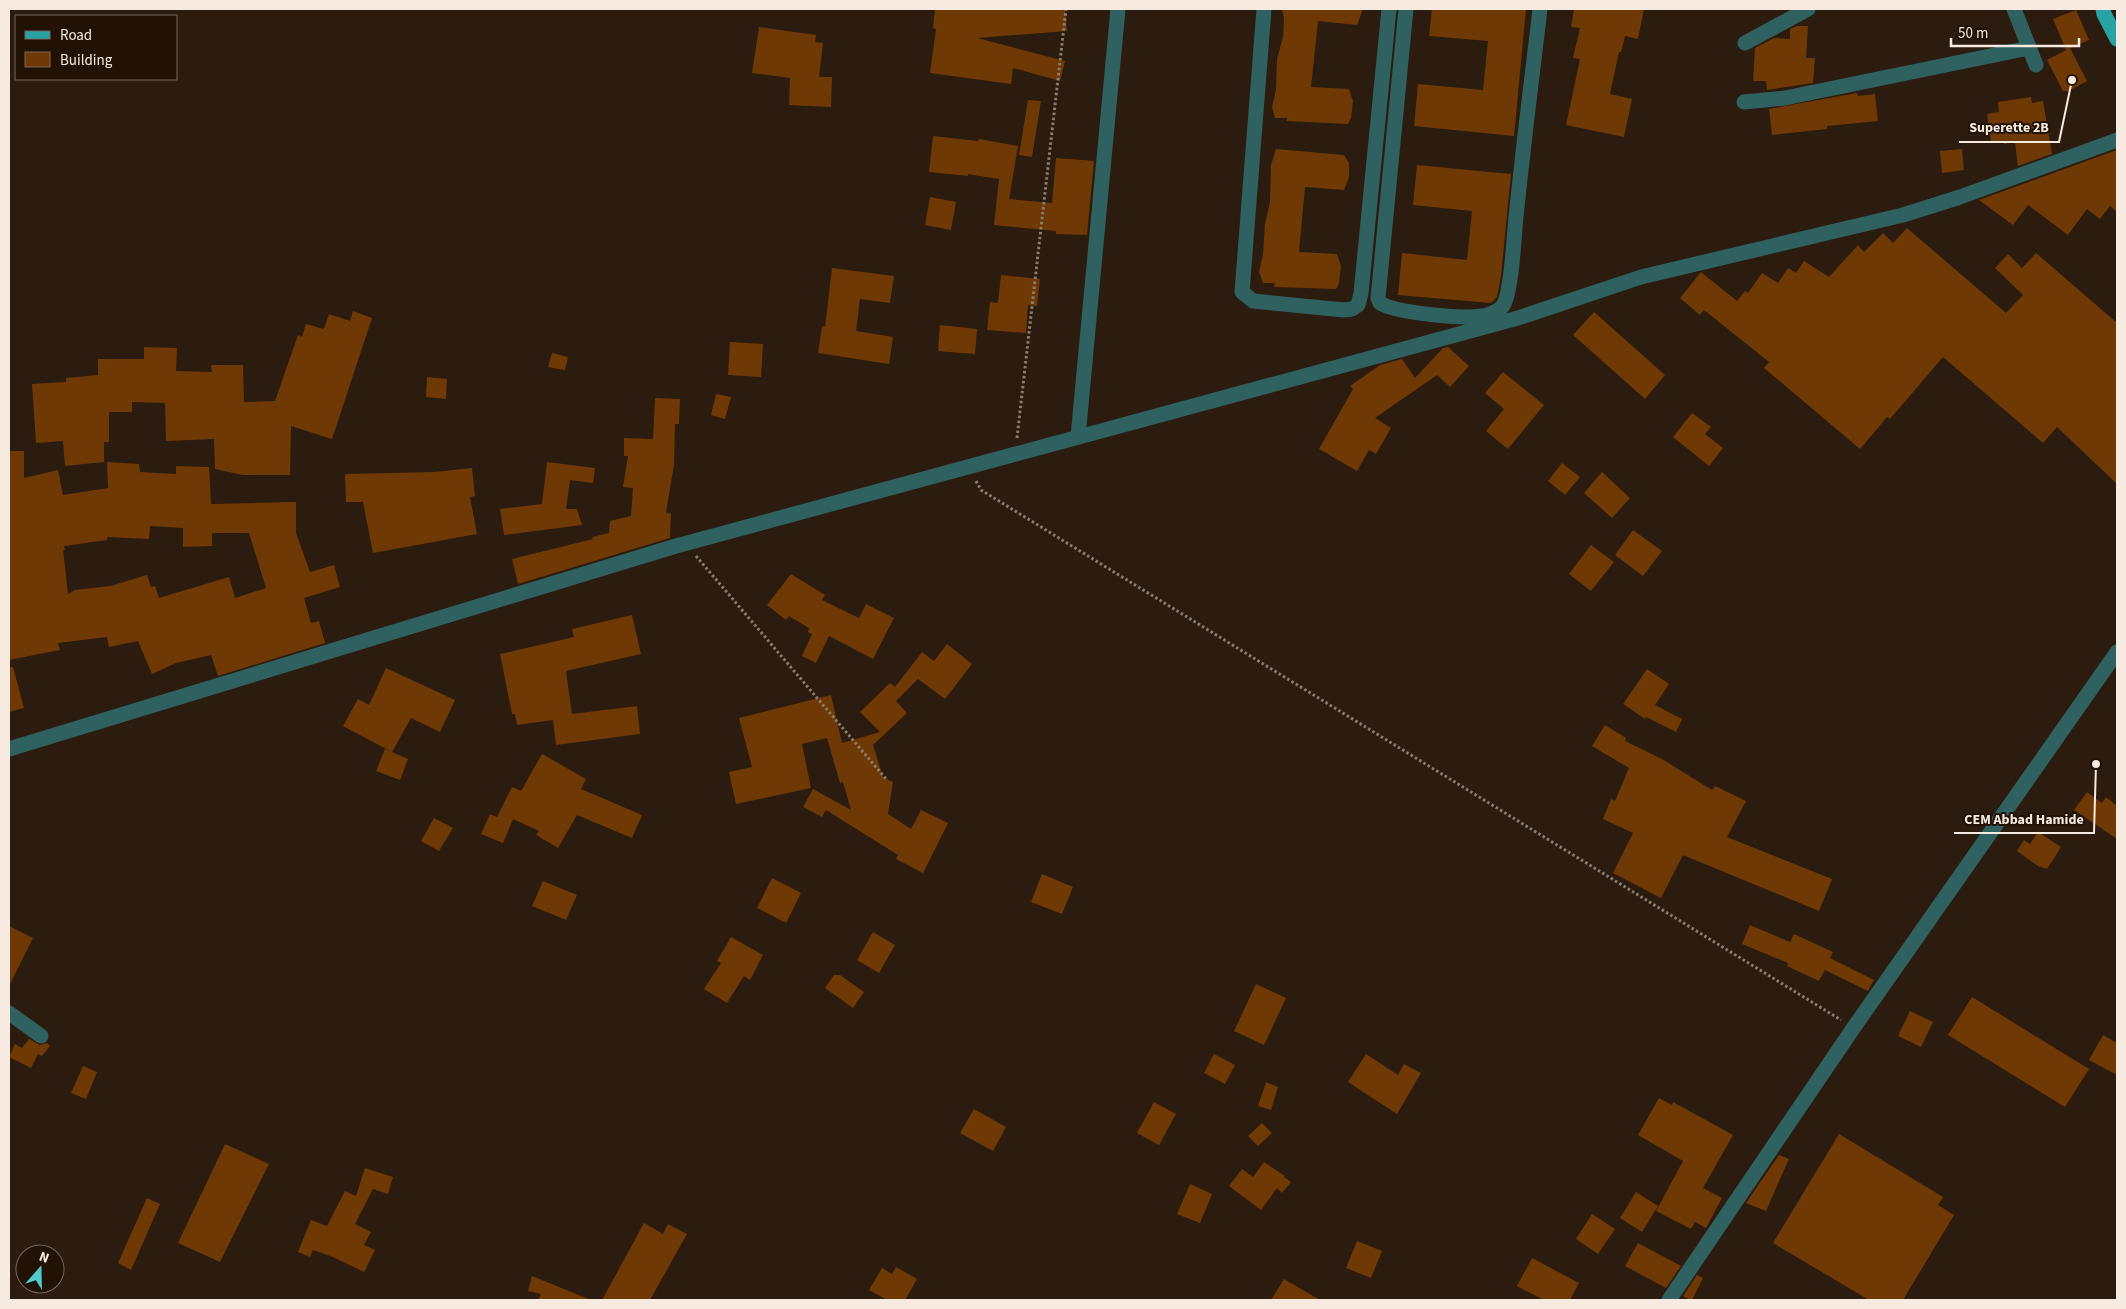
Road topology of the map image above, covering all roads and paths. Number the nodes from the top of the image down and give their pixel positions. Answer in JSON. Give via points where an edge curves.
{"nodes":[{"id":1,"x":1066,"y":9,"type":"edge"},
{"id":2,"x":1118,"y":9,"type":"edge"},
{"id":3,"x":1264,"y":9,"type":"edge"},
{"id":4,"x":1389,"y":9,"type":"edge"},
{"id":5,"x":1406,"y":9,"type":"edge"},
{"id":6,"x":1540,"y":9,"type":"edge"},
{"id":7,"x":1808,"y":9,"type":"edge"},
{"id":8,"x":2014,"y":9,"type":"edge"},
{"id":9,"x":2103,"y":9,"type":"edge"},
{"id":10,"x":2117,"y":39,"type":"edge"},
{"id":11,"x":1745,"y":43,"type":"dead end"},
{"id":12,"x":2029,"y":48,"type":"junction"},
{"id":13,"x":2036,"y":65,"type":"dead end"},
{"id":14,"x":1744,"y":102,"type":"dead end"},
{"id":15,"x":2117,"y":140,"type":"edge"},
{"id":16,"x":1078,"y":437,"type":"junction"},
{"id":17,"x":1016,"y":454,"type":"junction"},
{"id":18,"x":968,"y":467,"type":"junction"},
{"id":19,"x":686,"y":544,"type":"junction"},
{"id":20,"x":2117,"y":652,"type":"edge"},
{"id":21,"x":9,"y":749,"type":"edge"},
{"id":22,"x":888,"y":780,"type":"dead end"},
{"id":23,"x":9,"y":1013,"type":"edge"},
{"id":24,"x":1852,"y":1030,"type":"junction"},
{"id":25,"x":41,"y":1036,"type":"dead end"},
{"id":26,"x":1669,"y":1300,"type":"edge"}],
"edges":[{"from":1,"to":17,"type":"path"},
{"from":2,"to":16,"type":"street"},
{"from":3,"to":4,"type":"street","via":[[1242,292],[1253,301],[1344,310],[1358,306],[1361,293]]},
{"from":5,"to":6,"type":"street","via":[[1378,298],[1380,303],[1394,309],[1471,317],[1488,314],[1502,306],[1506,296]]},
{"from":7,"to":11,"type":"street"},
{"from":8,"to":12,"type":"street"},
{"from":9,"to":10,"type":"main road"},
{"from":12,"to":13,"type":"street"},
{"from":12,"to":14,"type":"street","via":[[1785,98]]},
{"from":15,"to":16,"type":"street","via":[[1903,215],[1641,277],[1518,318]]},
{"from":16,"to":17,"type":"street"},
{"from":17,"to":18,"type":"street"},
{"from":18,"to":19,"type":"street"},
{"from":18,"to":24,"type":"path","via":[[981,490],[1841,1019]]},
{"from":19,"to":21,"type":"street"},
{"from":19,"to":22,"type":"path"},
{"from":20,"to":24,"type":"street"},
{"from":23,"to":25,"type":"street"},
{"from":24,"to":26,"type":"street"}]}
